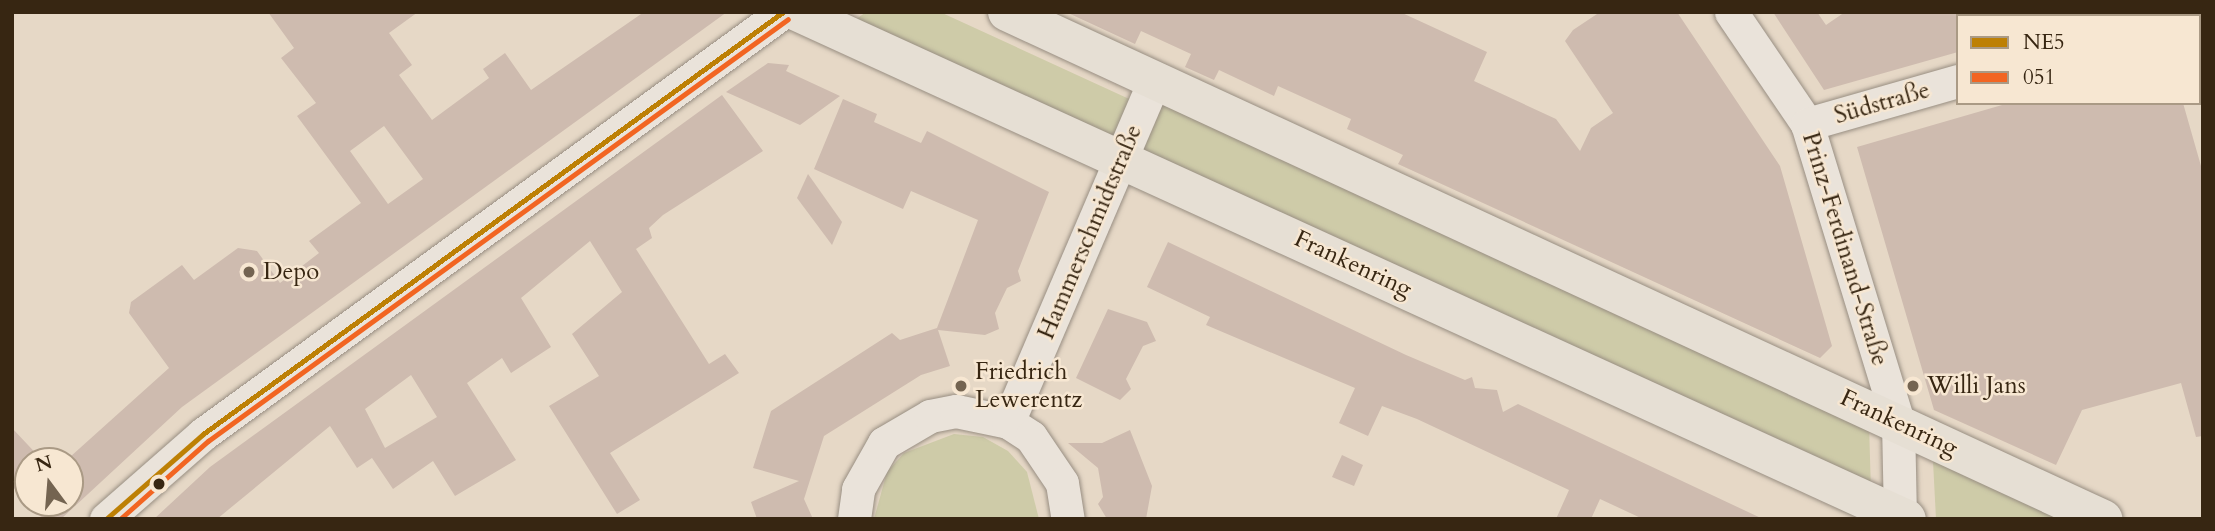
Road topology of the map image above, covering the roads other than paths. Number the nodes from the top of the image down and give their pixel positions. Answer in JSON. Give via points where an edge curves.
{"nodes":[{"id":1,"x":783,"y":12,"type":"edge"},
{"id":2,"x":797,"y":12,"type":"edge"},
{"id":3,"x":1007,"y":12,"type":"edge"},
{"id":4,"x":1731,"y":12,"type":"edge"},
{"id":5,"x":1154,"y":81,"type":"junction"},
{"id":6,"x":1956,"y":82,"type":"edge"},
{"id":7,"x":1807,"y":124,"type":"junction"},
{"id":8,"x":1123,"y":157,"type":"junction"},
{"id":9,"x":1008,"y":422,"type":"junction"},
{"id":10,"x":1898,"y":422,"type":"junction"},
{"id":11,"x":1902,"y":518,"type":"edge"},
{"id":12,"x":106,"y":519,"type":"edge"},
{"id":13,"x":854,"y":519,"type":"edge"},
{"id":14,"x":1068,"y":519,"type":"edge"},
{"id":15,"x":2103,"y":519,"type":"edge"}],
"edges":[{"from":1,"to":12,"type":"street","via":[[203,434]]},
{"from":2,"to":8,"type":"main road","name":"Frankenring"},
{"from":3,"to":5,"type":"main road","name":"Frankenring"},
{"from":4,"to":7,"type":"street","name":"Prinz-Ferdinand-Straße"},
{"from":5,"to":8,"type":"street","name":"Hammerschmidtstraße"},
{"from":5,"to":10,"type":"main road","name":"Frankenring"},
{"from":6,"to":7,"type":"street","name":"Südstraße"},
{"from":7,"to":10,"type":"street","name":"Prinz-Ferdinand-Straße"},
{"from":8,"to":9,"type":"street","name":"Hammerschmidtstraße"},
{"from":8,"to":11,"type":"main road","name":"Frankenring"},
{"from":9,"to":13,"type":"street","via":[[956,411],[905,426],[868,464]]},
{"from":9,"to":14,"type":"street","via":[[1050,458],[1062,482]]},
{"from":10,"to":11,"type":"street","name":"Prinz-Ferdinand-Straße"},
{"from":10,"to":15,"type":"main road","name":"Frankenring"}]}
